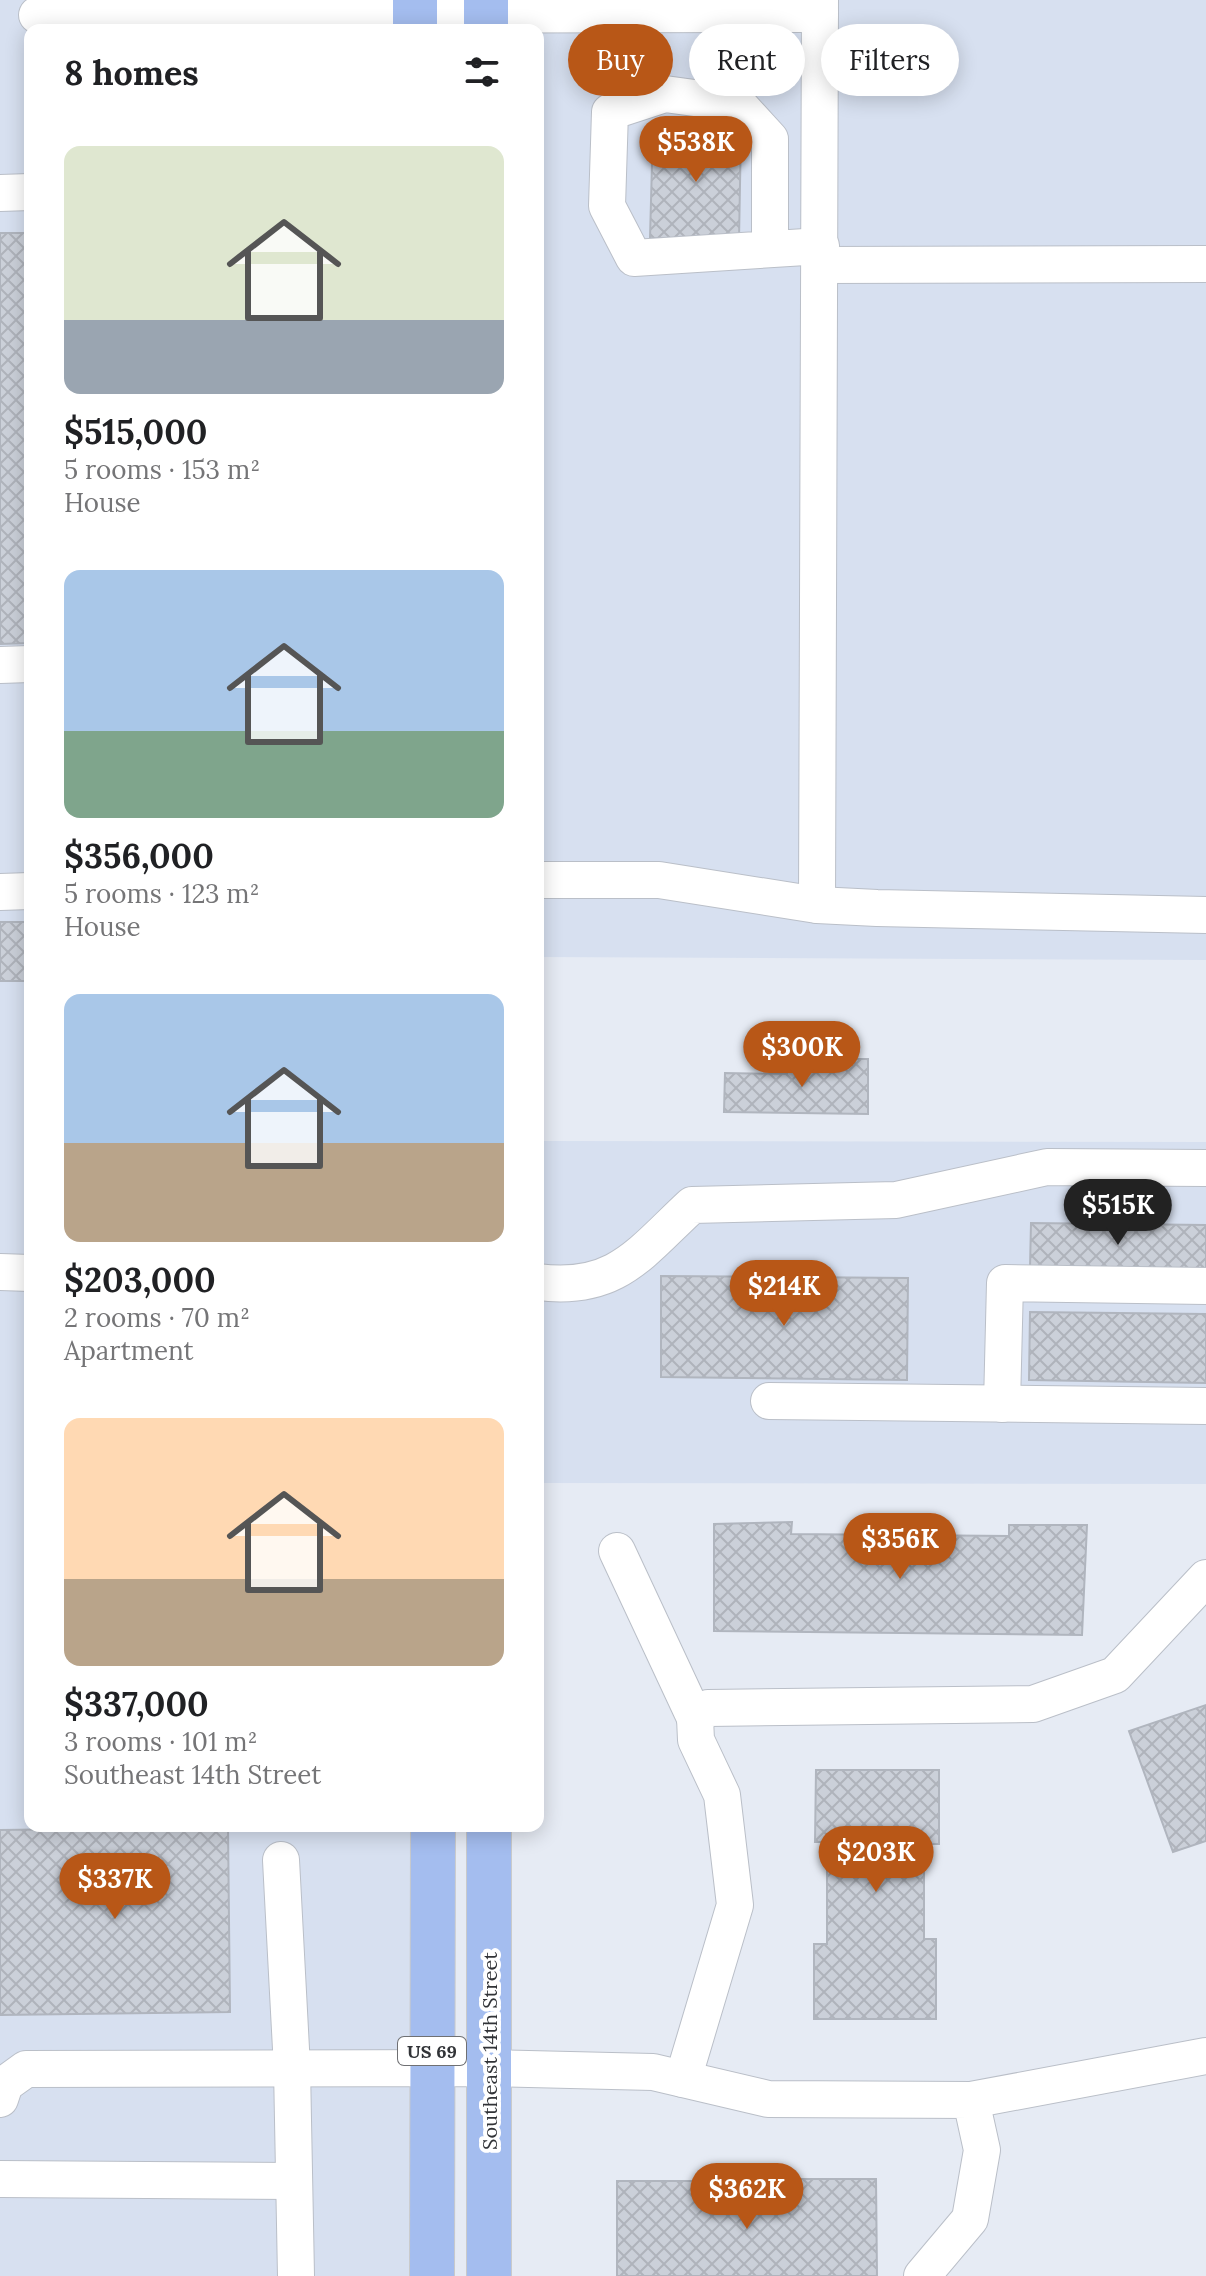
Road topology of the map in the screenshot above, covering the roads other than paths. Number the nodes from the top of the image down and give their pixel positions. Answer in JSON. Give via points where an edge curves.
{"nodes":[{"id":1,"x":820,"y":7,"type":"edge"},
{"id":2,"x":37,"y":15,"type":"edge"},
{"id":3,"x":415,"y":15,"type":"edge"},
{"id":4,"x":486,"y":15,"type":"edge"},
{"id":5,"x":24,"y":192,"type":"edge"},
{"id":6,"x":0,"y":193,"type":"edge"},
{"id":7,"x":770,"y":249,"type":"junction"},
{"id":8,"x":821,"y":256,"type":"junction"},
{"id":9,"x":1206,"y":264,"type":"edge"},
{"id":10,"x":24,"y":664,"type":"edge"},
{"id":11,"x":0,"y":665,"type":"edge"},
{"id":12,"x":544,"y":880,"type":"edge"},
{"id":13,"x":24,"y":891,"type":"edge"},
{"id":14,"x":0,"y":892,"type":"edge"},
{"id":15,"x":817,"y":905,"type":"junction"},
{"id":16,"x":1206,"y":915,"type":"edge"},
{"id":17,"x":1206,"y":1168,"type":"edge"},
{"id":18,"x":0,"y":1272,"type":"edge"},
{"id":19,"x":24,"y":1273,"type":"edge"},
{"id":20,"x":544,"y":1283,"type":"edge"},
{"id":21,"x":1206,"y":1286,"type":"edge"},
{"id":22,"x":769,"y":1401,"type":"dead end"},
{"id":23,"x":1002,"y":1404,"type":"junction"},
{"id":24,"x":1206,"y":1406,"type":"edge"},
{"id":25,"x":617,"y":1551,"type":"dead end"},
{"id":26,"x":1206,"y":1578,"type":"edge"},
{"id":27,"x":695,"y":1718,"type":"junction"},
{"id":28,"x":433,"y":1832,"type":"edge"},
{"id":29,"x":489,"y":1832,"type":"edge"},
{"id":30,"x":281,"y":1860,"type":"dead end"},
{"id":31,"x":1206,"y":2056,"type":"edge"},
{"id":32,"x":292,"y":2068,"type":"junction"},
{"id":33,"x":432,"y":2068,"type":"junction"},
{"id":34,"x":489,"y":2068,"type":"junction"},
{"id":35,"x":683,"y":2079,"type":"junction"},
{"id":36,"x":0,"y":2099,"type":"edge"},
{"id":37,"x":971,"y":2100,"type":"junction"},
{"id":38,"x":0,"y":2179,"type":"edge"},
{"id":39,"x":294,"y":2181,"type":"junction"},
{"id":40,"x":296,"y":2276,"type":"edge"},
{"id":41,"x":432,"y":2276,"type":"edge"},
{"id":42,"x":489,"y":2276,"type":"edge"},
{"id":43,"x":922,"y":2276,"type":"edge"}],
"edges":[{"from":1,"to":4,"type":"street"},
{"from":1,"to":8,"type":"street"},
{"from":2,"to":3,"type":"street"},
{"from":3,"to":4,"type":"street"},
{"from":5,"to":6,"type":"street"},
{"from":7,"to":7,"type":"street","via":[[634,258],[607,206],[610,112],[665,94],[738,104],[770,139]]},
{"from":7,"to":8,"type":"street"},
{"from":8,"to":9,"type":"street"},
{"from":8,"to":15,"type":"street"},
{"from":10,"to":11,"type":"street"},
{"from":12,"to":15,"type":"street","via":[[659,880]]},
{"from":13,"to":14,"type":"street"},
{"from":15,"to":16,"type":"street"},
{"from":17,"to":20,"type":"street","via":[[1047,1167],[896,1200],[692,1205],[622,1271],[567,1285]]},
{"from":18,"to":19,"type":"street"},
{"from":21,"to":23,"type":"street","via":[[1005,1283]]},
{"from":22,"to":23,"type":"street"},
{"from":23,"to":24,"type":"street"},
{"from":25,"to":27,"type":"street"},
{"from":26,"to":27,"type":"street","via":[[1115,1675],[1033,1704],[708,1708]]},
{"from":27,"to":35,"type":"street","via":[[696,1740],[722,1795],[735,1905]]},
{"from":28,"to":33,"type":"main road","number":"US 69"},
{"from":29,"to":34,"type":"main road","name":"Southeast 14th Street","number":"US 69"},
{"from":30,"to":32,"type":"street"},
{"from":31,"to":37,"type":"street"},
{"from":32,"to":33,"type":"street"},
{"from":32,"to":36,"type":"street","via":[[26,2069],[5,2084]]},
{"from":32,"to":39,"type":"street"},
{"from":33,"to":34,"type":"street"},
{"from":33,"to":41,"type":"main road","number":"US 69"},
{"from":34,"to":35,"type":"street","via":[[653,2072]]},
{"from":34,"to":42,"type":"main road","name":"Southeast 14th Street","number":"US 69"},
{"from":35,"to":37,"type":"street","via":[[768,2099]]},
{"from":37,"to":43,"type":"street","via":[[982,2150],[970,2219]]},
{"from":38,"to":39,"type":"street"},
{"from":39,"to":40,"type":"street"}]}
